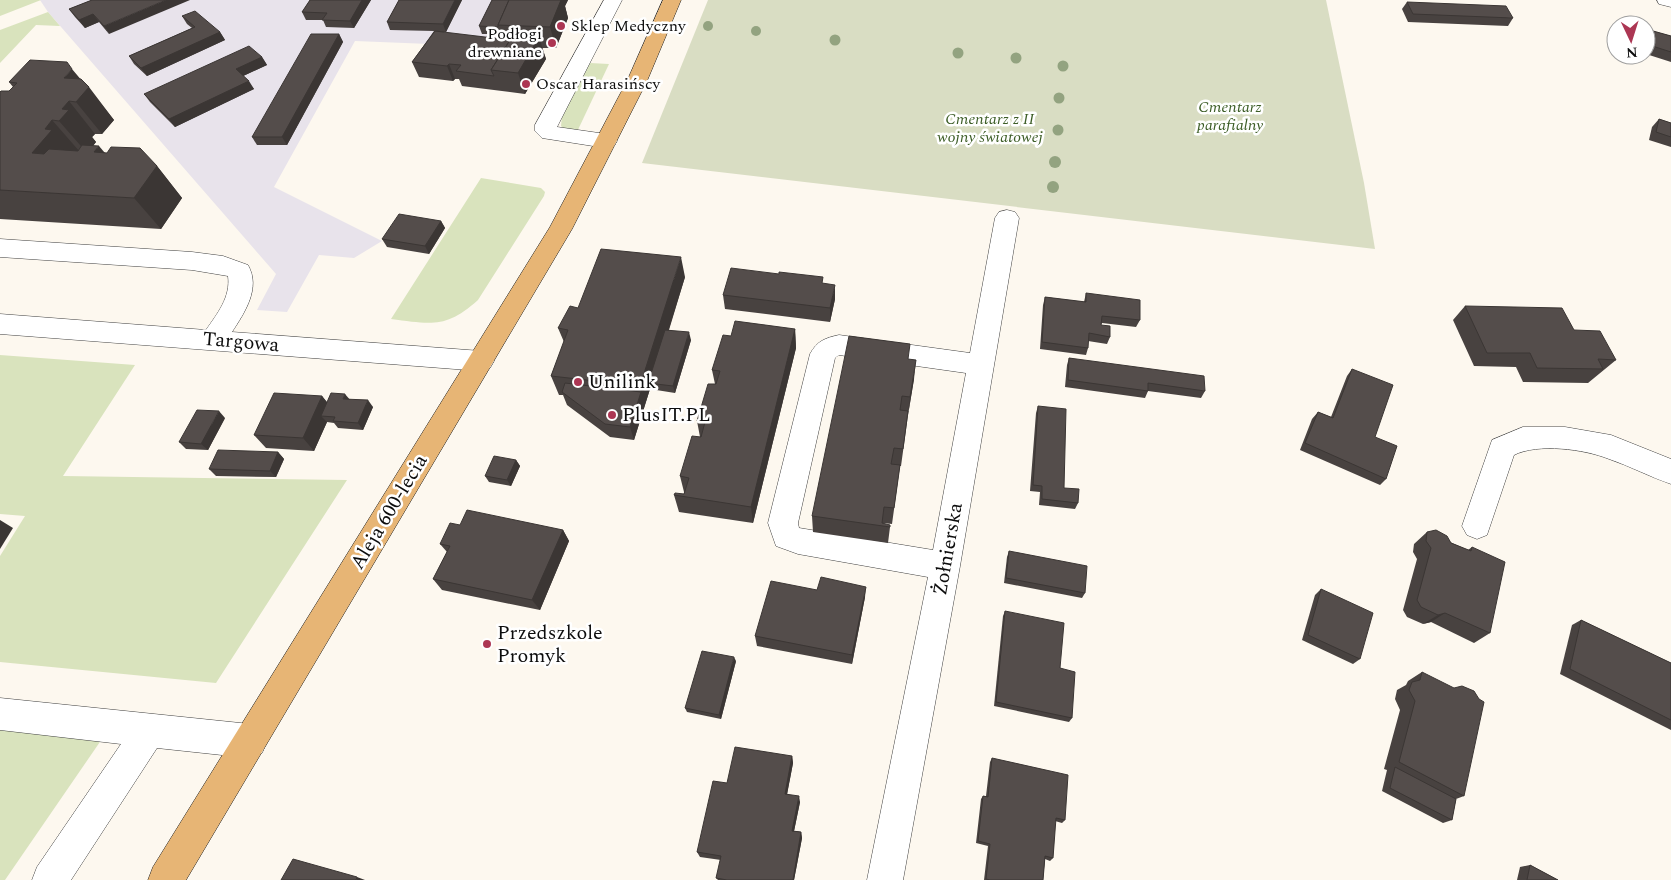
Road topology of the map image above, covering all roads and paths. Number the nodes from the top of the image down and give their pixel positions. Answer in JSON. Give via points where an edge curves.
{"nodes":[{"id":1,"x":613,"y":0,"type":"edge"},
{"id":2,"x":672,"y":0,"type":"edge"},
{"id":3,"x":1666,"y":0,"type":"edge"},
{"id":4,"x":1671,"y":1,"type":"edge"},
{"id":5,"x":606,"y":141,"type":"junction"},
{"id":6,"x":1007,"y":218,"type":"dead end"},
{"id":7,"x":0,"y":248,"type":"edge"},
{"id":8,"x":0,"y":324,"type":"edge"},
{"id":9,"x":213,"y":340,"type":"junction"},
{"id":10,"x":481,"y":361,"type":"junction"},
{"id":11,"x":981,"y":365,"type":"junction"},
{"id":12,"x":1671,"y":472,"type":"edge"},
{"id":13,"x":1477,"y":526,"type":"dead end"},
{"id":14,"x":945,"y":566,"type":"junction"},
{"id":15,"x":0,"y":714,"type":"edge"},
{"id":16,"x":150,"y":729,"type":"junction"},
{"id":17,"x":250,"y":741,"type":"junction"},
{"id":18,"x":50,"y":880,"type":"edge"},
{"id":19,"x":166,"y":880,"type":"edge"},
{"id":20,"x":885,"y":880,"type":"edge"}],
"edges":[{"from":1,"to":5,"type":"street","via":[[546,126],[550,133]]},
{"from":2,"to":5,"type":"main road","name":"Aleja 600-lecia","via":[[637,81]]},
{"from":3,"to":4,"type":"street"},
{"from":5,"to":10,"type":"main road","name":"Aleja 600-lecia","via":[[560,229]]},
{"from":6,"to":11,"type":"street","name":"Żołnierska"},
{"from":7,"to":9,"type":"street","via":[[223,264],[239,271],[243,280],[239,295]]},
{"from":8,"to":9,"type":"street","name":"Targowa"},
{"from":9,"to":10,"type":"street","name":"Targowa"},
{"from":10,"to":17,"type":"main road","name":"Aleja 600-lecia"},
{"from":11,"to":14,"type":"street","name":"Żołnierska"},
{"from":11,"to":14,"type":"street","via":[[839,345],[830,347],[823,354],[783,523],[786,537],[798,541]]},
{"from":12,"to":13,"type":"street","via":[[1611,447],[1565,438],[1523,438],[1502,448]]},
{"from":14,"to":20,"type":"street","name":"Żołnierska"},
{"from":15,"to":16,"type":"street"},
{"from":16,"to":17,"type":"street"},
{"from":16,"to":18,"type":"street"},
{"from":17,"to":19,"type":"main road","name":"Aleja 600-lecia"}]}
